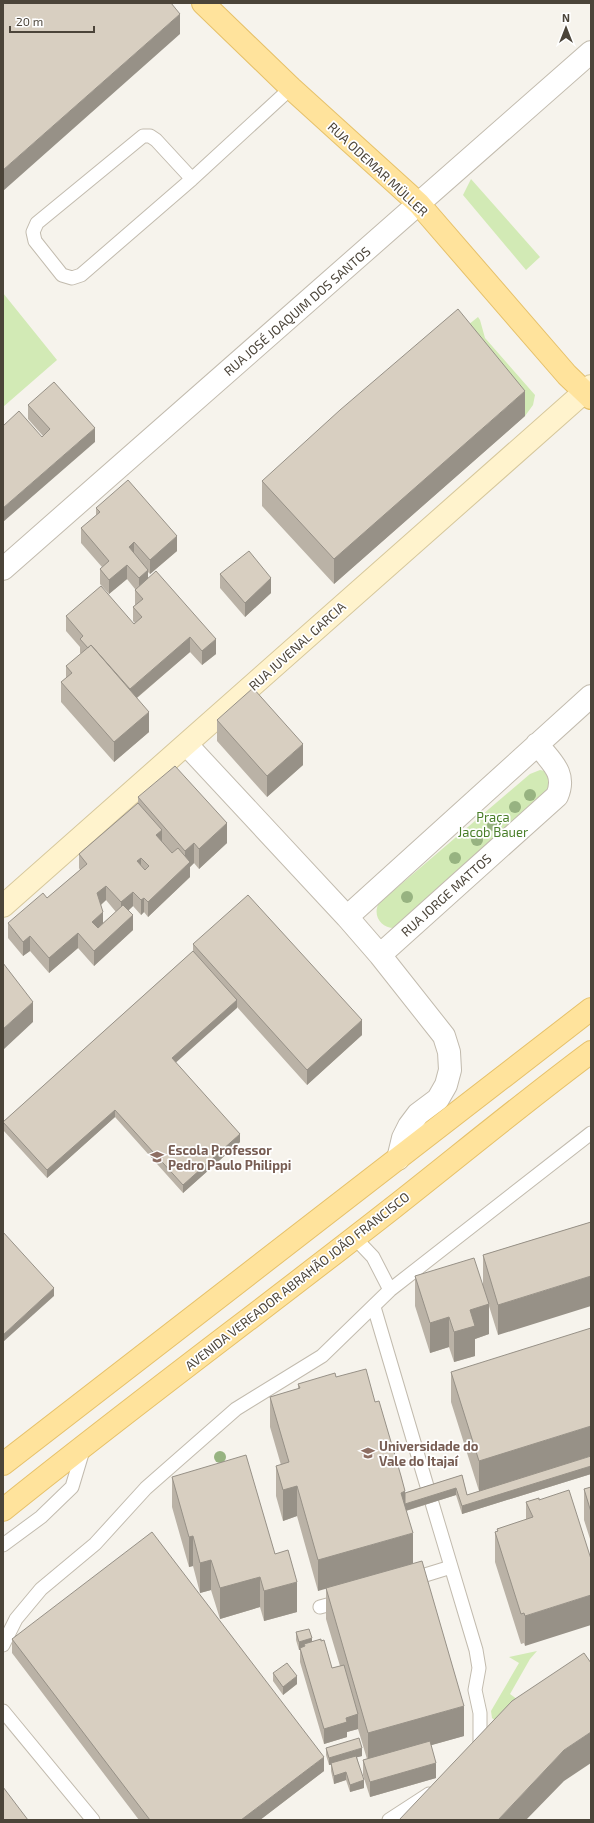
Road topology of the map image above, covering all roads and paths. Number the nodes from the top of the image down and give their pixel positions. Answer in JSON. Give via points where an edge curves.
{"nodes":[{"id":1,"x":203,"y":3,"type":"edge"},
{"id":2,"x":591,"y":52,"type":"edge"},
{"id":3,"x":291,"y":88,"type":"junction"},
{"id":4,"x":192,"y":179,"type":"junction"},
{"id":5,"x":419,"y":204,"type":"junction"},
{"id":6,"x":589,"y":392,"type":"edge"},
{"id":7,"x":3,"y":569,"type":"edge"},
{"id":8,"x":591,"y":696,"type":"edge"},
{"id":9,"x":537,"y":744,"type":"junction"},
{"id":10,"x":187,"y":745,"type":"junction"},
{"id":11,"x":3,"y":906,"type":"edge"},
{"id":12,"x":347,"y":917,"type":"junction"},
{"id":13,"x":380,"y":955,"type":"junction"},
{"id":14,"x":591,"y":1009,"type":"edge"},
{"id":15,"x":591,"y":1052,"type":"edge"},
{"id":16,"x":591,"y":1133,"type":"edge"},
{"id":17,"x":398,"y":1159,"type":"junction"},
{"id":18,"x":354,"y":1237,"type":"junction"},
{"id":19,"x":390,"y":1290,"type":"junction"},
{"id":20,"x":374,"y":1307,"type":"junction"},
{"id":21,"x":85,"y":1444,"type":"junction"},
{"id":22,"x":3,"y":1464,"type":"edge"},
{"id":23,"x":3,"y":1510,"type":"edge"},
{"id":24,"x":3,"y":1545,"type":"edge"},
{"id":25,"x":451,"y":1567,"type":"junction"},
{"id":26,"x":400,"y":1583,"type":"edge"},
{"id":27,"x":356,"y":1596,"type":"edge"},
{"id":28,"x":320,"y":1607,"type":"dead end"},
{"id":29,"x":3,"y":1645,"type":"edge"},
{"id":30,"x":3,"y":1711,"type":"edge"},
{"id":31,"x":493,"y":1736,"type":"edge"},
{"id":32,"x":480,"y":1745,"type":"junction"},
{"id":33,"x":469,"y":1757,"type":"edge"},
{"id":34,"x":443,"y":1786,"type":"edge"},
{"id":35,"x":93,"y":1820,"type":"edge"},
{"id":36,"x":389,"y":1820,"type":"edge"}],
"edges":[{"from":1,"to":3,"type":"main road","name":"RUA ODEMAR MÜLLER"},
{"from":2,"to":5,"type":"street","name":"RUA JOSÉ JOAQUIM DOS SANTOS"},
{"from":3,"to":4,"type":"lane"},
{"from":3,"to":5,"type":"main road","name":"RUA ODEMAR MÜLLER"},
{"from":4,"to":4,"type":"lane","via":[[156,140],[150,136],[143,136],[37,223],[33,232],[35,242],[62,275],[72,278],[81,275]]},
{"from":5,"to":6,"type":"main road","name":"RUA ODEMAR MÜLLER","via":[[568,375]]},
{"from":5,"to":7,"type":"street","name":"RUA JOSÉ JOAQUIM DOS SANTOS"},
{"from":6,"to":10,"type":"main road","name":"RUA JUVENAL GARCIA"},
{"from":8,"to":9,"type":"street"},
{"from":9,"to":12,"type":"street"},
{"from":9,"to":13,"type":"street","name":"RUA JORGE MATTOS","via":[[560,773],[561,786],[557,796]]},
{"from":10,"to":11,"type":"main road","name":"RUA JUVENAL GARCIA"},
{"from":10,"to":12,"type":"street"},
{"from":12,"to":13,"type":"street"},
{"from":13,"to":17,"type":"street","via":[[444,1036],[450,1052],[450,1070],[446,1085],[438,1099],[418,1114],[409,1126]]},
{"from":14,"to":17,"type":"main road"},
{"from":15,"to":18,"type":"main road","name":"AVENIDA VEREADOR ABRAHÃO JOÃO FRANCISCO"},
{"from":16,"to":19,"type":"lane"},
{"from":17,"to":22,"type":"main road"},
{"from":18,"to":19,"type":"lane","via":[[373,1257]]},
{"from":18,"to":21,"type":"main road","name":"AVENIDA VEREADOR ABRAHÃO JOÃO FRANCISCO"},
{"from":19,"to":20,"type":"lane"},
{"from":20,"to":25,"type":"lane"},
{"from":20,"to":29,"type":"lane","via":[[322,1356],[236,1410],[146,1488],[95,1544],[41,1589],[16,1619]]},
{"from":21,"to":23,"type":"main road","name":"AVENIDA VEREADOR ABRAHÃO JOÃO FRANCISCO"},
{"from":21,"to":24,"type":"lane","via":[[72,1486],[41,1517]]},
{"from":25,"to":26,"type":"lane"},
{"from":25,"to":32,"type":"lane","via":[[479,1668],[475,1690],[480,1713]]},
{"from":27,"to":28,"type":"lane"},
{"from":30,"to":35,"type":"lane"},
{"from":31,"to":32,"type":"lane"},
{"from":32,"to":33,"type":"lane"},
{"from":34,"to":36,"type":"lane"}]}
